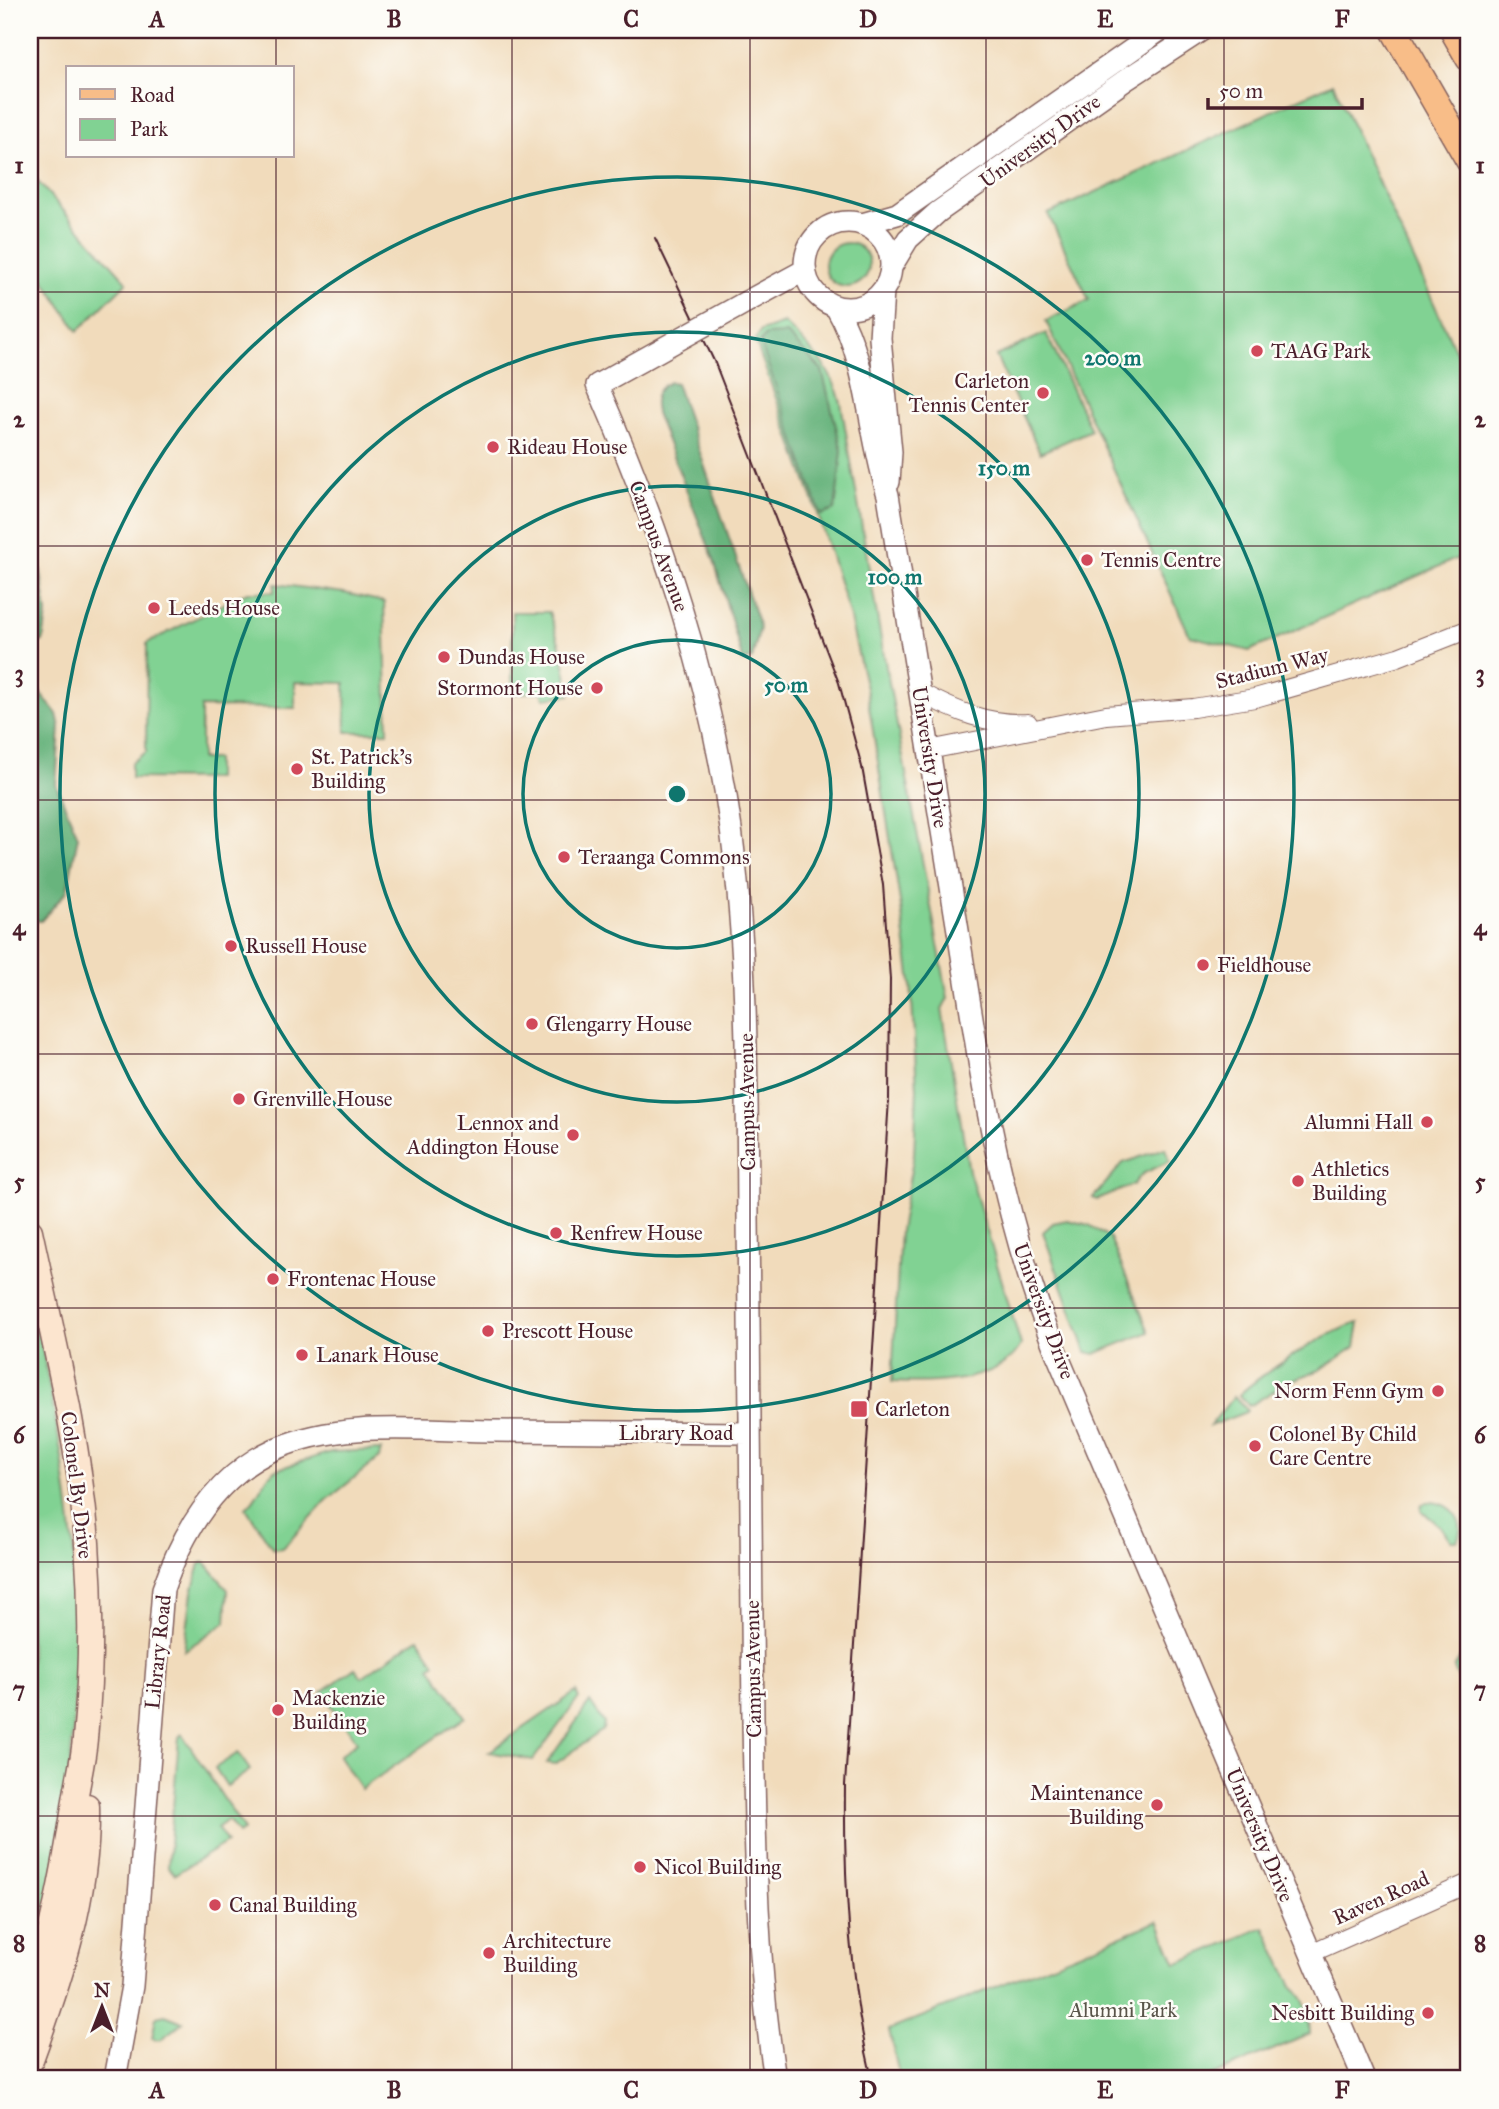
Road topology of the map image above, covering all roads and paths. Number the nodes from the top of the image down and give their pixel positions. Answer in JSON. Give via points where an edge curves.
{"nodes":[{"id":1,"x":1160,"y":30,"type":"edge"},
{"id":2,"x":1202,"y":30,"type":"edge"},
{"id":3,"x":1453,"y":30,"type":"edge"},
{"id":4,"x":1394,"y":32,"type":"edge"},
{"id":5,"x":1469,"y":58,"type":"edge"},
{"id":6,"x":1469,"y":160,"type":"edge"},
{"id":7,"x":862,"y":225,"type":"junction"},
{"id":8,"x":891,"y":267,"type":"junction"},
{"id":9,"x":805,"y":270,"type":"junction"},
{"id":10,"x":883,"y":291,"type":"junction"},
{"id":11,"x":836,"y":307,"type":"junction"},
{"id":12,"x":888,"y":495,"type":"junction"},
{"id":13,"x":1469,"y":629,"type":"edge"},
{"id":14,"x":919,"y":692,"type":"junction"},
{"id":15,"x":1077,"y":720,"type":"junction"},
{"id":16,"x":929,"y":750,"type":"junction"},
{"id":17,"x":30,"y":1231,"type":"edge"},
{"id":18,"x":750,"y":1433,"type":"junction"},
{"id":19,"x":85,"y":1743,"type":"junction"},
{"id":20,"x":1469,"y":1883,"type":"edge"},
{"id":21,"x":1311,"y":1954,"type":"junction"},
{"id":22,"x":30,"y":1998,"type":"edge"},
{"id":23,"x":30,"y":2062,"type":"edge"},
{"id":24,"x":115,"y":2079,"type":"edge"},
{"id":25,"x":775,"y":2079,"type":"edge"},
{"id":26,"x":1364,"y":2079,"type":"edge"}],
"edges":[{"from":1,"to":7,"type":"street","name":"University Drive","via":[[897,214]]},
{"from":2,"to":8,"type":"street","name":"University Drive","via":[[938,212],[908,239]]},
{"from":3,"to":5,"type":"main road"},
{"from":4,"to":6,"type":"main road"},
{"from":7,"to":8,"type":"street","via":[[884,241]]},
{"from":7,"to":9,"type":"street","via":[[849,222],[823,230],[808,250]]},
{"from":8,"to":10,"type":"street"},
{"from":9,"to":11,"type":"street","via":[[815,293]]},
{"from":9,"to":18,"type":"street","name":"Campus Avenue","bridge":true,"via":[[597,384],[684,613],[731,831],[745,976]]},
{"from":10,"to":11,"type":"street","via":[[862,306]]},
{"from":10,"to":12,"type":"street","name":"University Drive","via":[[880,338],[891,452]]},
{"from":11,"to":12,"type":"street","name":"University Drive","via":[[853,343]]},
{"from":12,"to":14,"type":"street","name":"University Drive"},
{"from":13,"to":15,"type":"street","name":"Stadium Way","via":[[1398,657],[1255,698]]},
{"from":14,"to":15,"type":"street","name":"Stadium Way","via":[[990,721]]},
{"from":14,"to":16,"type":"street","name":"University Drive"},
{"from":15,"to":16,"type":"street","name":"Stadium Way"},
{"from":16,"to":21,"type":"street","name":"University Drive","via":[[987,1107],[1025,1267],[1056,1352]]},
{"from":17,"to":19,"type":"main road","name":"Colonel By Drive","via":[[68,1409],[85,1522],[90,1640]]},
{"from":18,"to":24,"type":"street","name":"Library Road","via":[[428,1429],[338,1433],[274,1449],[225,1483],[191,1524],[163,1589],[132,1986]]},
{"from":18,"to":25,"type":"street","name":"Campus Avenue","via":[[760,1971]]},
{"from":19,"to":22,"type":"main road","name":"Colonel By Drive","via":[[62,1877]]},
{"from":19,"to":23,"type":"main road","name":"Colonel By Drive","via":[[88,1824],[79,1897],[57,1984]]},
{"from":20,"to":21,"type":"street","name":"Raven Road"},
{"from":21,"to":26,"type":"street","name":"University Drive"}]}
